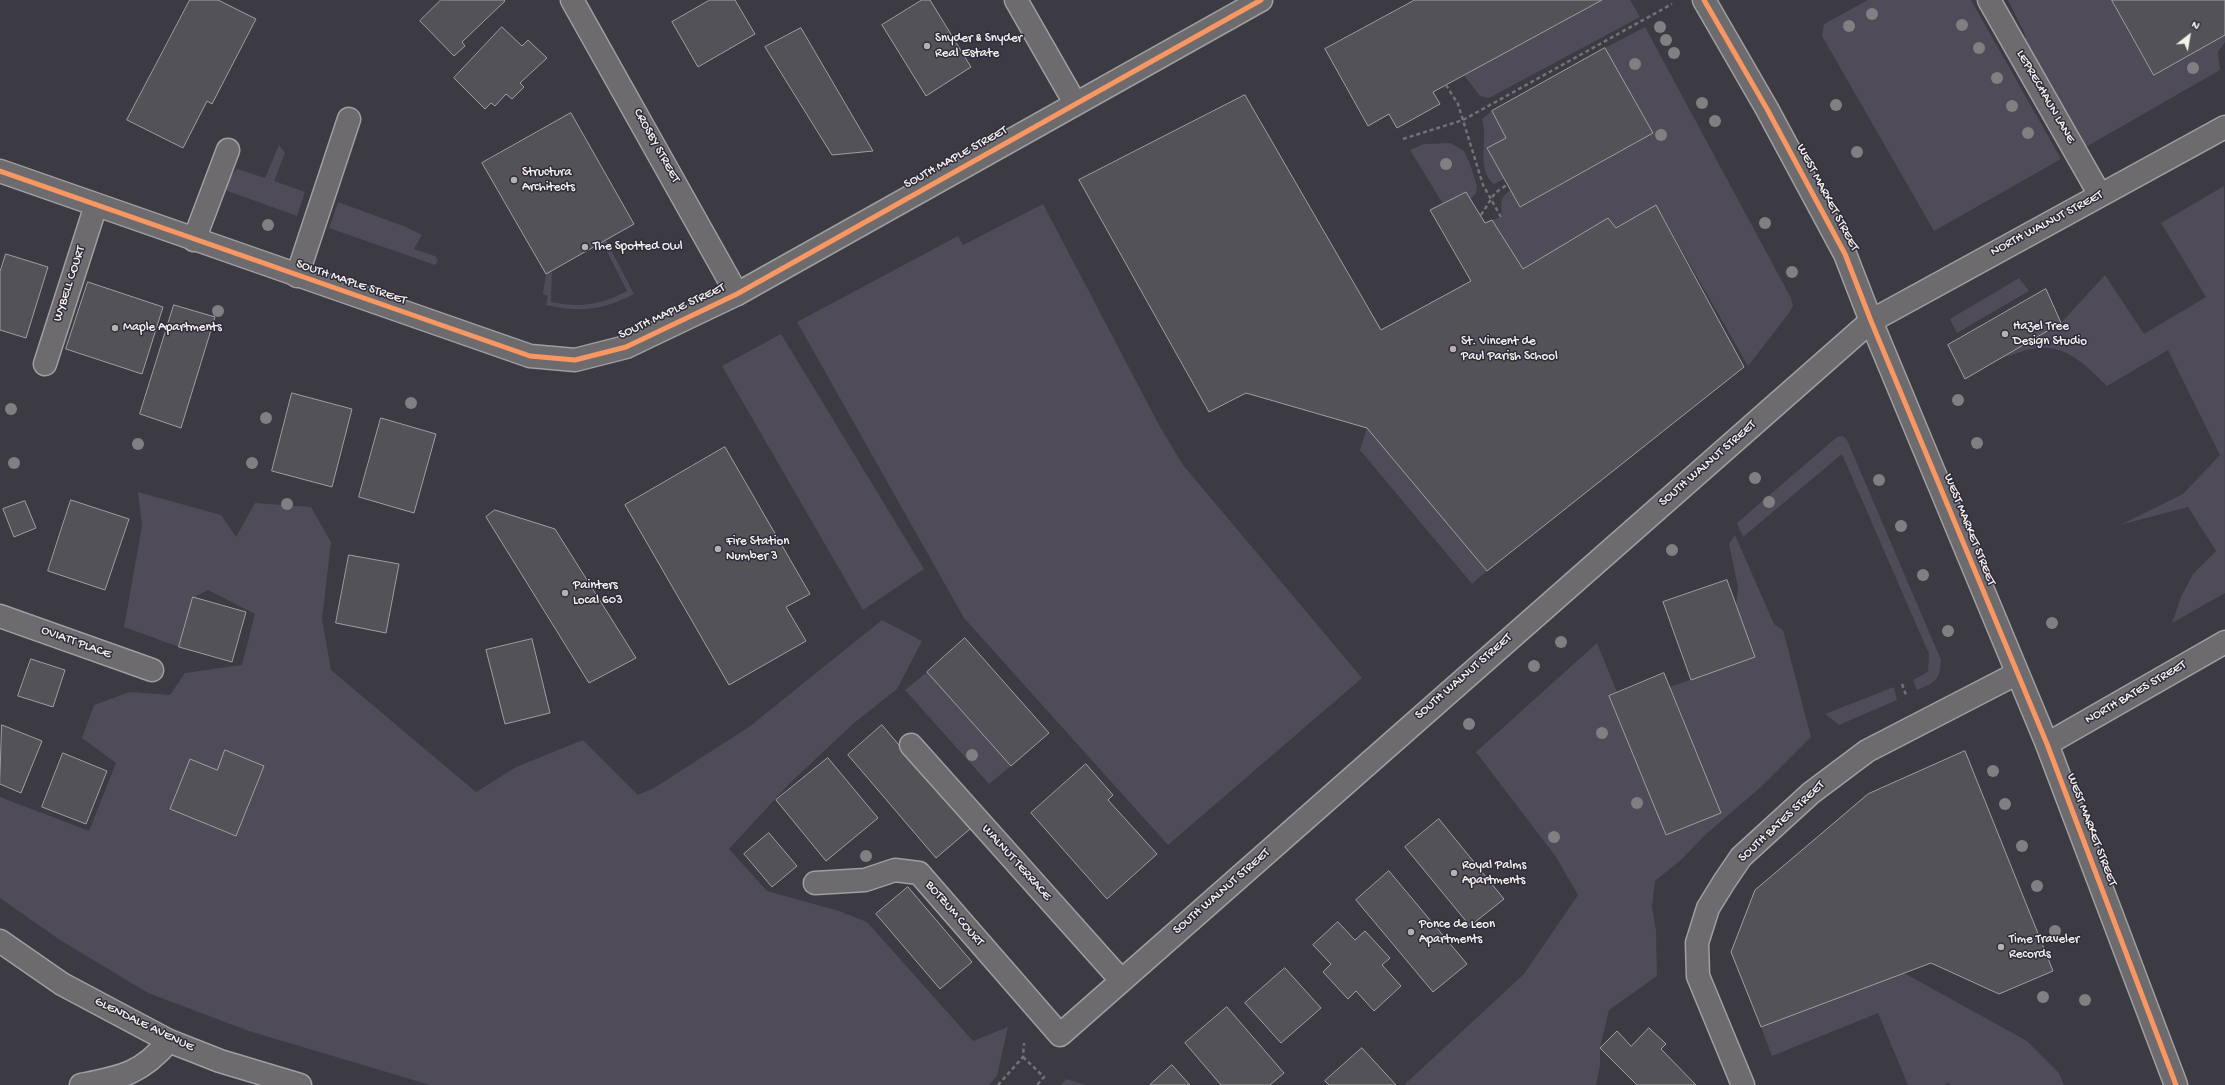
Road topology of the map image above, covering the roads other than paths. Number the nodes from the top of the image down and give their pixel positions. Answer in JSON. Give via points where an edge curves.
{"nodes":[{"id":1,"x":572,"y":0,"type":"edge"},
{"id":2,"x":1016,"y":0,"type":"edge"},
{"id":3,"x":1261,"y":0,"type":"edge"},
{"id":4,"x":1704,"y":0,"type":"edge"},
{"id":5,"x":1989,"y":0,"type":"edge"},
{"id":6,"x":1075,"y":103,"type":"junction"},
{"id":7,"x":349,"y":119,"type":"dead end"},
{"id":8,"x":2225,"y":127,"type":"edge"},
{"id":9,"x":228,"y":150,"type":"dead end"},
{"id":10,"x":0,"y":171,"type":"edge"},
{"id":11,"x":2100,"y":195,"type":"junction"},
{"id":12,"x":96,"y":205,"type":"junction"},
{"id":13,"x":194,"y":240,"type":"junction"},
{"id":14,"x":297,"y":276,"type":"junction"},
{"id":15,"x":737,"y":294,"type":"junction"},
{"id":16,"x":1871,"y":321,"type":"junction"},
{"id":17,"x":45,"y":364,"type":"dead end"},
{"id":18,"x":0,"y":616,"type":"edge"},
{"id":19,"x":2225,"y":642,"type":"edge"},
{"id":20,"x":152,"y":670,"type":"dead end"},
{"id":21,"x":2016,"y":674,"type":"junction"},
{"id":22,"x":2047,"y":744,"type":"junction"},
{"id":23,"x":911,"y":745,"type":"dead end"},
{"id":24,"x":815,"y":883,"type":"dead end"},
{"id":25,"x":0,"y":941,"type":"edge"},
{"id":26,"x":1121,"y":980,"type":"junction"},
{"id":27,"x":1060,"y":1035,"type":"joint"},
{"id":28,"x":169,"y":1041,"type":"junction"},
{"id":29,"x":81,"y":1085,"type":"edge"},
{"id":30,"x":300,"y":1085,"type":"edge"},
{"id":31,"x":1743,"y":1085,"type":"edge"},
{"id":32,"x":2176,"y":1085,"type":"edge"}],
"edges":[{"from":1,"to":15,"type":"street","name":"CROSBY STREET"},
{"from":2,"to":6,"type":"street"},
{"from":3,"to":6,"type":"street","name":"SOUTH MAPLE STREET"},
{"from":4,"to":16,"type":"street","name":"WEST MARKET STREET","via":[[1846,254]]},
{"from":5,"to":11,"type":"street","name":"LEPRECHAUN LANE"},
{"from":6,"to":15,"type":"street","name":"SOUTH MAPLE STREET"},
{"from":7,"to":14,"type":"street"},
{"from":8,"to":11,"type":"street","name":"NORTH WALNUT STREET"},
{"from":9,"to":13,"type":"street"},
{"from":10,"to":12,"type":"street","name":"SOUTH MAPLE STREET"},
{"from":11,"to":16,"type":"street","name":"NORTH WALNUT STREET"},
{"from":12,"to":13,"type":"street","name":"SOUTH MAPLE STREET"},
{"from":12,"to":17,"type":"street","name":"WYBELL COURT"},
{"from":13,"to":14,"type":"street","name":"SOUTH MAPLE STREET"},
{"from":14,"to":15,"type":"street","name":"SOUTH MAPLE STREET","via":[[530,356],[575,360],[626,347]]},
{"from":16,"to":21,"type":"street","name":"WEST MARKET STREET"},
{"from":16,"to":26,"type":"street","name":"SOUTH WALNUT STREET"},
{"from":18,"to":20,"type":"street","name":"OVIATT PLACE"},
{"from":19,"to":22,"type":"street","name":"NORTH BATES STREET"},
{"from":21,"to":22,"type":"street","name":"WEST MARKET STREET"},
{"from":21,"to":31,"type":"street","name":"SOUTH BATES STREET","via":[[1867,751],[1805,799],[1741,857],[1724,882],[1708,908],[1697,943],[1698,976]]},
{"from":22,"to":32,"type":"street","name":"WEST MARKET STREET"},
{"from":23,"to":26,"type":"street","name":"WALNUT TERRACE"},
{"from":24,"to":27,"type":"street","name":"BOTZUM COURT","via":[[865,880],[895,870],[919,873]]},
{"from":25,"to":28,"type":"street","name":"GLENDALE AVENUE","via":[[62,984]]},
{"from":26,"to":27,"type":"street","name":"SOUTH WALNUT STREET"},
{"from":28,"to":29,"type":"street","via":[[154,1059],[136,1070]]},
{"from":28,"to":30,"type":"street","name":"GLENDALE AVENUE","via":[[220,1061]]}]}
